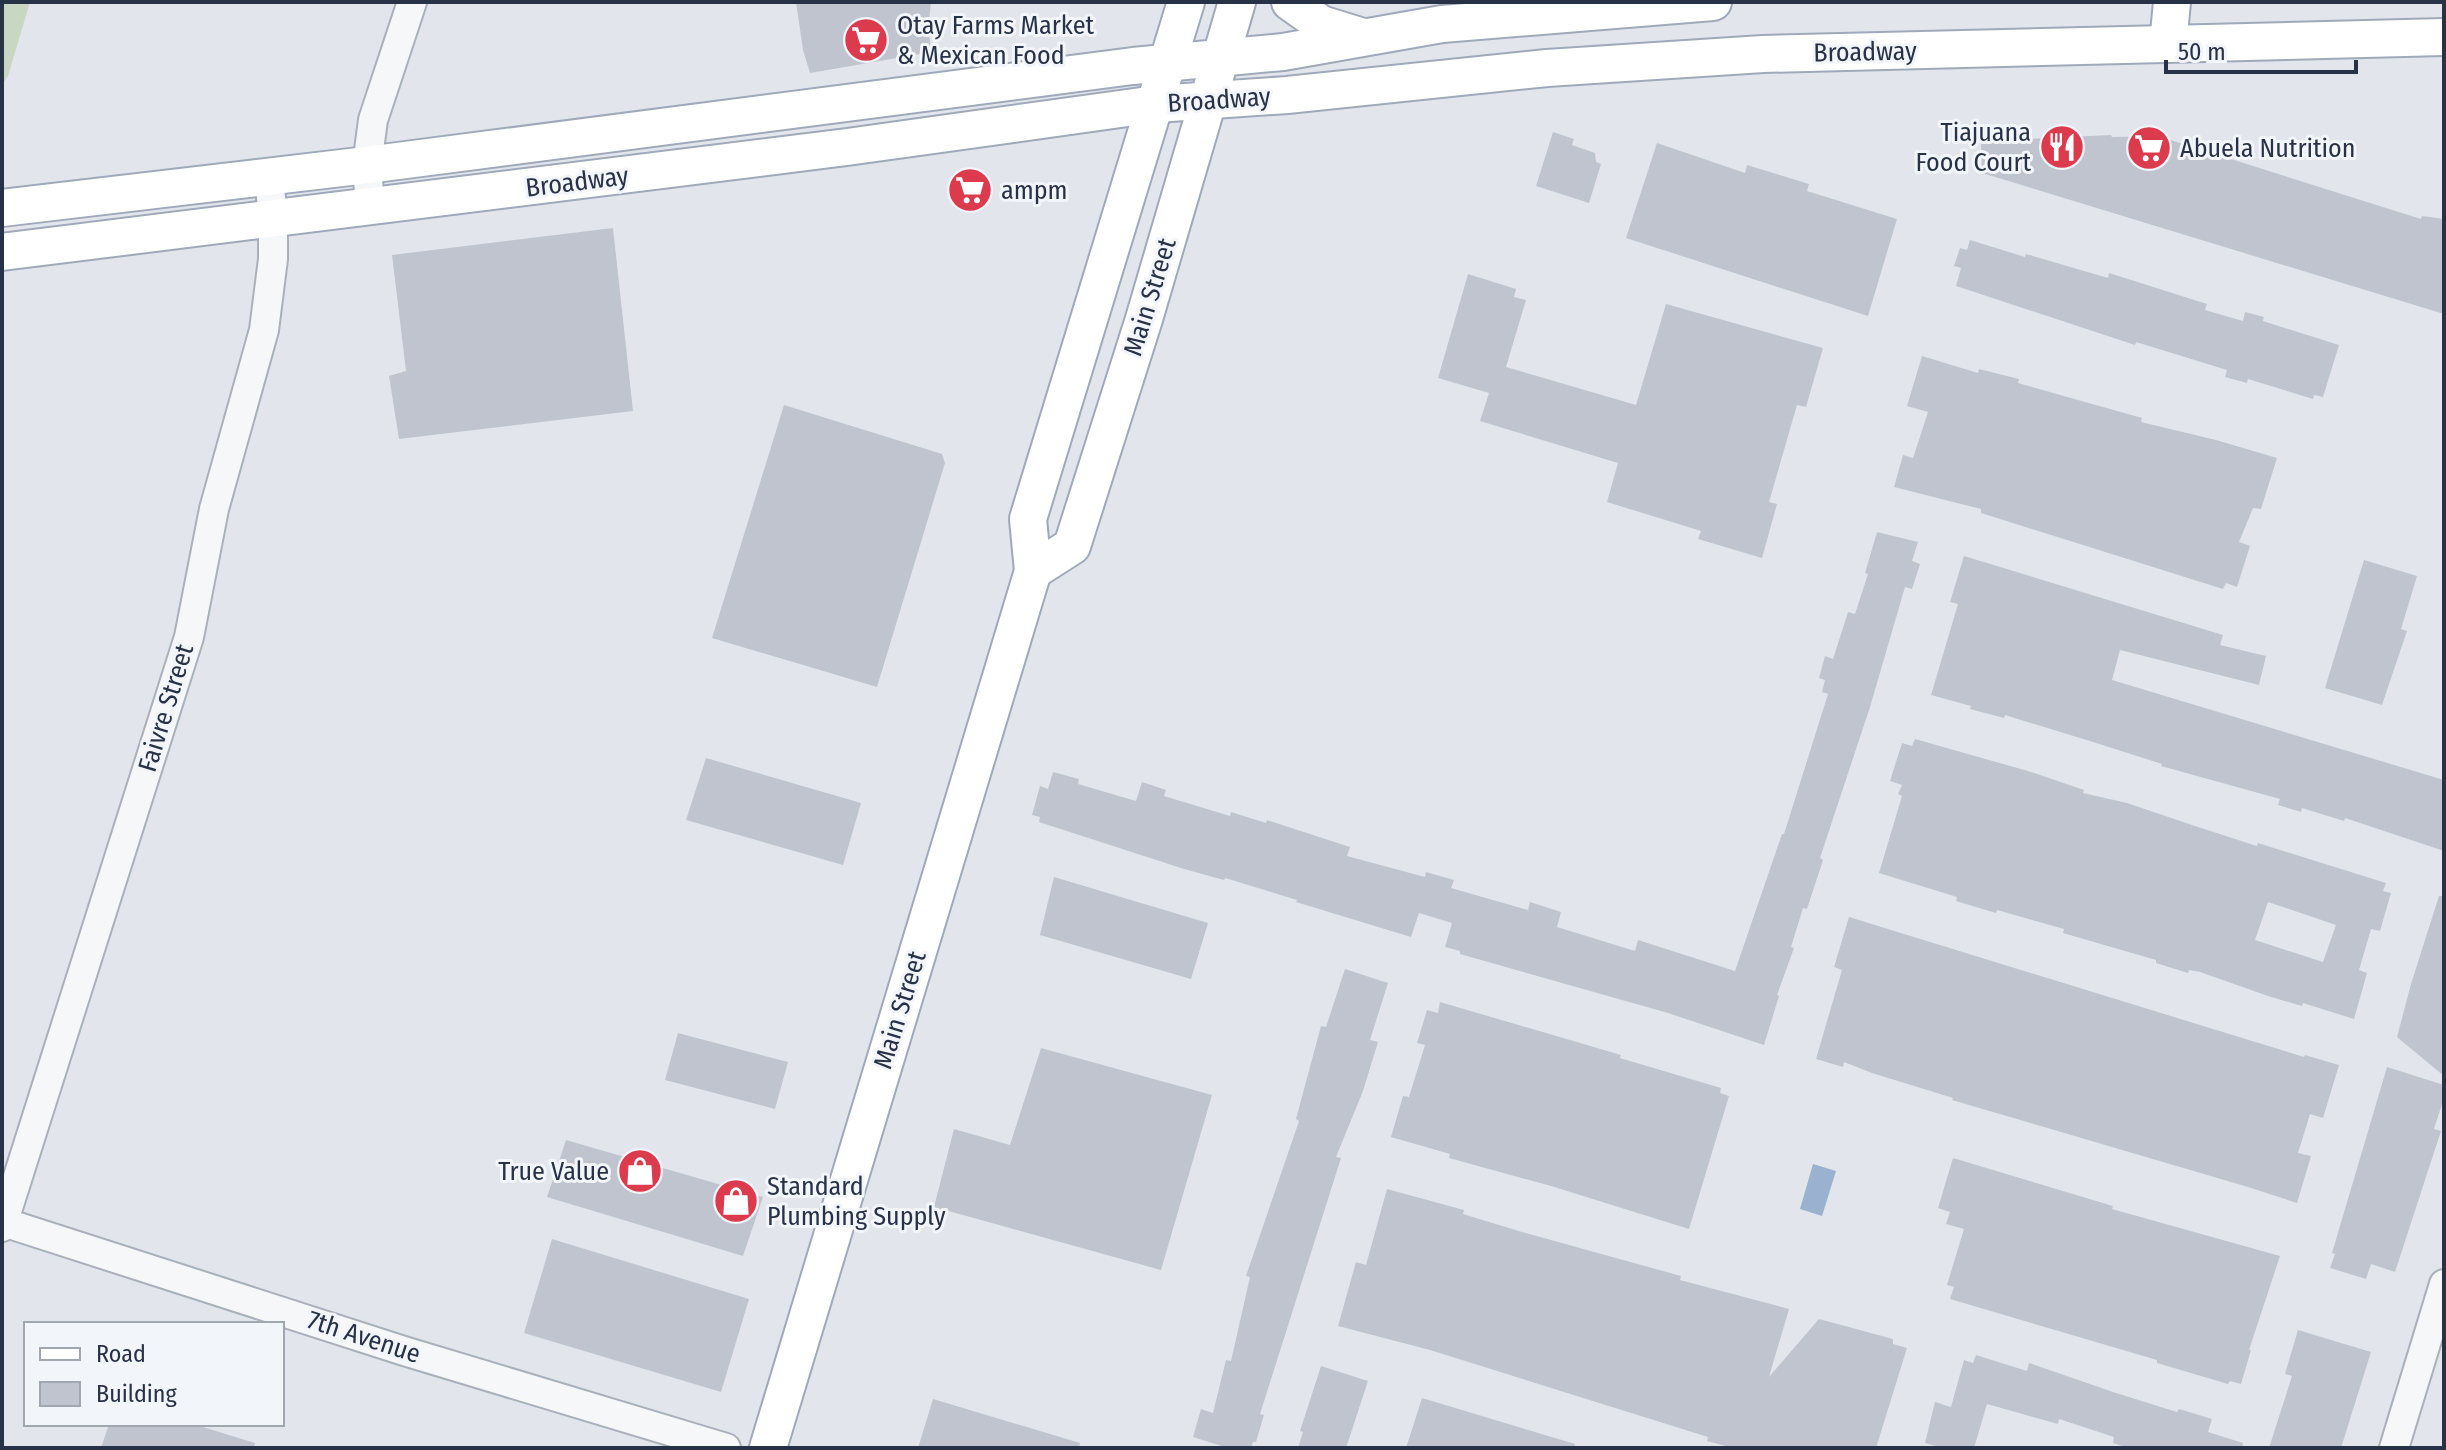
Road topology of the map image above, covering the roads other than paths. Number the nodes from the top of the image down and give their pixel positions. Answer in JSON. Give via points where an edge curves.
{"nodes":[{"id":1,"x":412,"y":2,"type":"edge"},
{"id":2,"x":1186,"y":2,"type":"edge"},
{"id":3,"x":1237,"y":2,"type":"edge"},
{"id":4,"x":1290,"y":2,"type":"edge"},
{"id":5,"x":1713,"y":2,"type":"edge"},
{"id":6,"x":2172,"y":2,"type":"edge"},
{"id":7,"x":1365,"y":37,"type":"junction"},
{"id":8,"x":2444,"y":37,"type":"edge"},
{"id":9,"x":2168,"y":44,"type":"junction"},
{"id":10,"x":1221,"y":60,"type":"junction"},
{"id":11,"x":1168,"y":63,"type":"junction"},
{"id":12,"x":1208,"y":101,"type":"junction"},
{"id":13,"x":1156,"y":104,"type":"junction"},
{"id":14,"x":367,"y":165,"type":"junction"},
{"id":15,"x":269,"y":176,"type":"junction"},
{"id":16,"x":2,"y":208,"type":"edge"},
{"id":17,"x":370,"y":208,"type":"junction"},
{"id":18,"x":273,"y":220,"type":"junction"},
{"id":19,"x":2,"y":252,"type":"edge"},
{"id":20,"x":1033,"y":571,"type":"junction"},
{"id":21,"x":2,"y":1225,"type":"edge"},
{"id":22,"x":2444,"y":1284,"type":"edge"},
{"id":23,"x":726,"y":1448,"type":"edge"},
{"id":24,"x":768,"y":1448,"type":"edge"},
{"id":25,"x":2394,"y":1448,"type":"edge"}],
"edges":[{"from":1,"to":14,"type":"street","via":[[373,120]]},
{"from":2,"to":11,"type":"main road","name":"Main Street"},
{"from":3,"to":10,"type":"main road","name":"Main Street"},
{"from":4,"to":7,"type":"main road","via":[[1321,24]]},
{"from":5,"to":7,"type":"main road","name":"Broadway","via":[[1442,24]]},
{"from":6,"to":9,"type":"main road"},
{"from":7,"to":10,"type":"main road","name":"Broadway"},
{"from":8,"to":9,"type":"main road","name":"Broadway"},
{"from":9,"to":12,"type":"main road","name":"Broadway","via":[[1747,55],[1547,68]]},
{"from":10,"to":11,"type":"main road","name":"Broadway"},
{"from":10,"to":12,"type":"main road","name":"Main Street"},
{"from":11,"to":13,"type":"main road","name":"Main Street"},
{"from":11,"to":14,"type":"main road","name":"Broadway"},
{"from":12,"to":13,"type":"main road","name":"Broadway"},
{"from":12,"to":20,"type":"main road","name":"Main Street","via":[[1072,546]]},
{"from":13,"to":17,"type":"main road","name":"Broadway"},
{"from":13,"to":20,"type":"main road","name":"Main Street","via":[[1028,519]]},
{"from":14,"to":15,"type":"main road","name":"Broadway"},
{"from":14,"to":17,"type":"street"},
{"from":15,"to":16,"type":"main road","name":"Broadway"},
{"from":15,"to":18,"type":"street","name":"Faivre Street"},
{"from":17,"to":18,"type":"main road","name":"Broadway"},
{"from":18,"to":19,"type":"main road","name":"Broadway"},
{"from":18,"to":21,"type":"street","name":"Faivre Street","via":[[264,330],[214,509],[189,637]]},
{"from":20,"to":24,"type":"main road","name":"Main Street"},
{"from":21,"to":23,"type":"street","name":"7th Avenue"},
{"from":22,"to":25,"type":"street"}]}
